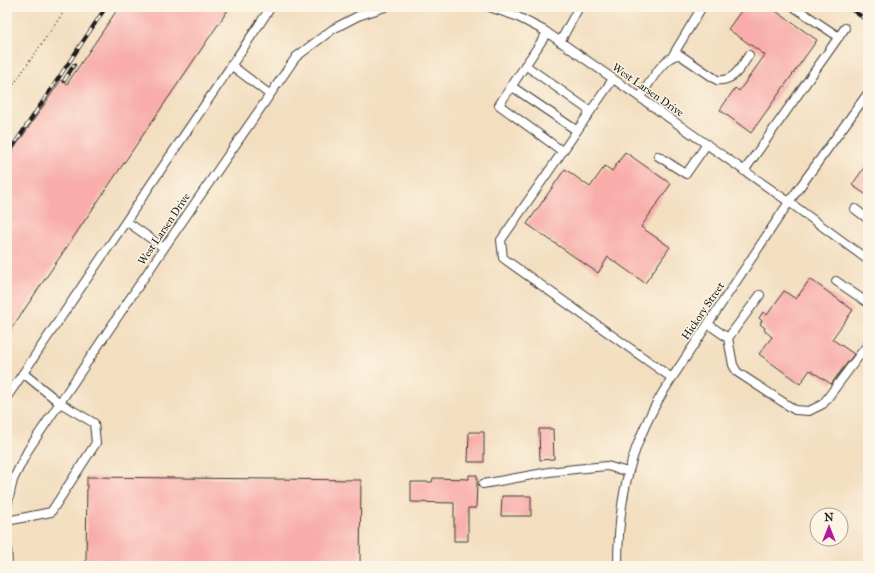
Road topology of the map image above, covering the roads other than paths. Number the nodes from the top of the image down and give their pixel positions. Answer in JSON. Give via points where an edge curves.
{"nodes":[{"id":1,"x":271,"y":7,"type":"edge"},
{"id":2,"x":385,"y":7,"type":"edge"},
{"id":3,"x":579,"y":7,"type":"edge"},
{"id":4,"x":702,"y":7,"type":"edge"},
{"id":5,"x":794,"y":7,"type":"edge"},
{"id":6,"x":494,"y":8,"type":"edge"},
{"id":7,"x":374,"y":9,"type":"edge"},
{"id":8,"x":845,"y":28,"type":"dead end"},
{"id":9,"x":547,"y":32,"type":"junction"},
{"id":10,"x":839,"y":37,"type":"junction"},
{"id":11,"x":560,"y":42,"type":"junction"},
{"id":12,"x":749,"y":55,"type":"dead end"},
{"id":13,"x":673,"y":56,"type":"junction"},
{"id":14,"x":525,"y":65,"type":"junction"},
{"id":15,"x":231,"y":66,"type":"junction"},
{"id":16,"x":613,"y":79,"type":"junction"},
{"id":17,"x":511,"y":86,"type":"junction"},
{"id":18,"x":868,"y":93,"type":"edge"},
{"id":19,"x":269,"y":94,"type":"junction"},
{"id":20,"x":640,"y":98,"type":"junction"},
{"id":21,"x":590,"y":111,"type":"junction"},
{"id":22,"x":576,"y":130,"type":"junction"},
{"id":23,"x":707,"y":144,"type":"junction"},
{"id":24,"x":562,"y":151,"type":"junction"},
{"id":25,"x":658,"y":156,"type":"dead end"},
{"id":26,"x":744,"y":170,"type":"junction"},
{"id":27,"x":789,"y":202,"type":"junction"},
{"id":28,"x":855,"y":209,"type":"dead end"},
{"id":29,"x":868,"y":219,"type":"edge"},
{"id":30,"x":126,"y":221,"type":"junction"},
{"id":31,"x":164,"y":248,"type":"junction"},
{"id":32,"x":868,"y":260,"type":"edge"},
{"id":33,"x":836,"y":280,"type":"dead end"},
{"id":34,"x":760,"y":295,"type":"dead end"},
{"id":35,"x":868,"y":303,"type":"edge"},
{"id":36,"x":708,"y":324,"type":"junction"},
{"id":37,"x":728,"y":338,"type":"junction"},
{"id":38,"x":868,"y":344,"type":"edge"},
{"id":39,"x":23,"y":373,"type":"junction"},
{"id":40,"x":672,"y":378,"type":"junction"},
{"id":41,"x":7,"y":397,"type":"edge"},
{"id":42,"x":60,"y":403,"type":"junction"},
{"id":43,"x":628,"y":472,"type":"junction"},
{"id":44,"x":483,"y":484,"type":"dead end"},
{"id":45,"x":7,"y":506,"type":"edge"},
{"id":46,"x":7,"y":521,"type":"edge"},
{"id":47,"x":7,"y":551,"type":"edge"},
{"id":48,"x":8,"y":566,"type":"edge"},
{"id":49,"x":618,"y":566,"type":"edge"}],
"edges":[{"from":1,"to":15,"type":"street"},
{"from":2,"to":7,"type":"street","name":"West Larsen Drive"},
{"from":3,"to":11,"type":"street"},
{"from":4,"to":13,"type":"street"},
{"from":5,"to":10,"type":"street"},
{"from":6,"to":9,"type":"street","name":"West Larsen Drive"},
{"from":7,"to":19,"type":"street","name":"West Larsen Drive","via":[[346,22],[310,45],[296,57]]},
{"from":8,"to":10,"type":"street"},
{"from":9,"to":11,"type":"street","name":"West Larsen Drive"},
{"from":9,"to":14,"type":"street"},
{"from":10,"to":26,"type":"street"},
{"from":11,"to":16,"type":"street","name":"West Larsen Drive"},
{"from":12,"to":13,"type":"street","via":[[735,75],[723,81],[717,80],[680,56]]},
{"from":13,"to":20,"type":"street","via":[[666,60]]},
{"from":14,"to":17,"type":"street"},
{"from":14,"to":21,"type":"street"},
{"from":15,"to":19,"type":"street"},
{"from":15,"to":30,"type":"street"},
{"from":16,"to":20,"type":"street","name":"West Larsen Drive"},
{"from":16,"to":21,"type":"street"},
{"from":17,"to":22,"type":"street"},
{"from":17,"to":24,"type":"street","via":[[499,105]]},
{"from":18,"to":27,"type":"street","name":"Hickory Street"},
{"from":19,"to":31,"type":"street","name":"West Larsen Drive"},
{"from":20,"to":23,"type":"street","name":"West Larsen Drive"},
{"from":21,"to":22,"type":"street"},
{"from":22,"to":24,"type":"street"},
{"from":23,"to":25,"type":"street","via":[[686,174]]},
{"from":23,"to":26,"type":"street","name":"West Larsen Drive"},
{"from":24,"to":40,"type":"street","via":[[501,240],[504,258]]},
{"from":26,"to":27,"type":"street","name":"West Larsen Drive"},
{"from":27,"to":32,"type":"street","name":"West Larsen Drive"},
{"from":27,"to":36,"type":"street","name":"Hickory Street"},
{"from":28,"to":29,"type":"street"},
{"from":30,"to":31,"type":"street"},
{"from":30,"to":39,"type":"street"},
{"from":31,"to":42,"type":"street","name":"West Larsen Drive"},
{"from":33,"to":35,"type":"street"},
{"from":34,"to":37,"type":"street"},
{"from":36,"to":37,"type":"street"},
{"from":36,"to":40,"type":"street","name":"Hickory Street"},
{"from":37,"to":38,"type":"street","via":[[733,365],[737,372],[795,410],[809,411],[823,404]]},
{"from":39,"to":41,"type":"street"},
{"from":39,"to":42,"type":"street"},
{"from":40,"to":43,"type":"street","name":"Hickory Street","via":[[645,426]]},
{"from":42,"to":45,"type":"street","name":"West Larsen Drive","via":[[22,461]]},
{"from":42,"to":46,"type":"street","via":[[94,424],[96,443],[51,512]]},
{"from":43,"to":44,"type":"street","via":[[607,466],[549,472]]},
{"from":43,"to":49,"type":"street","name":"Hickory Street","via":[[620,515]]},
{"from":47,"to":48,"type":"street"}]}
